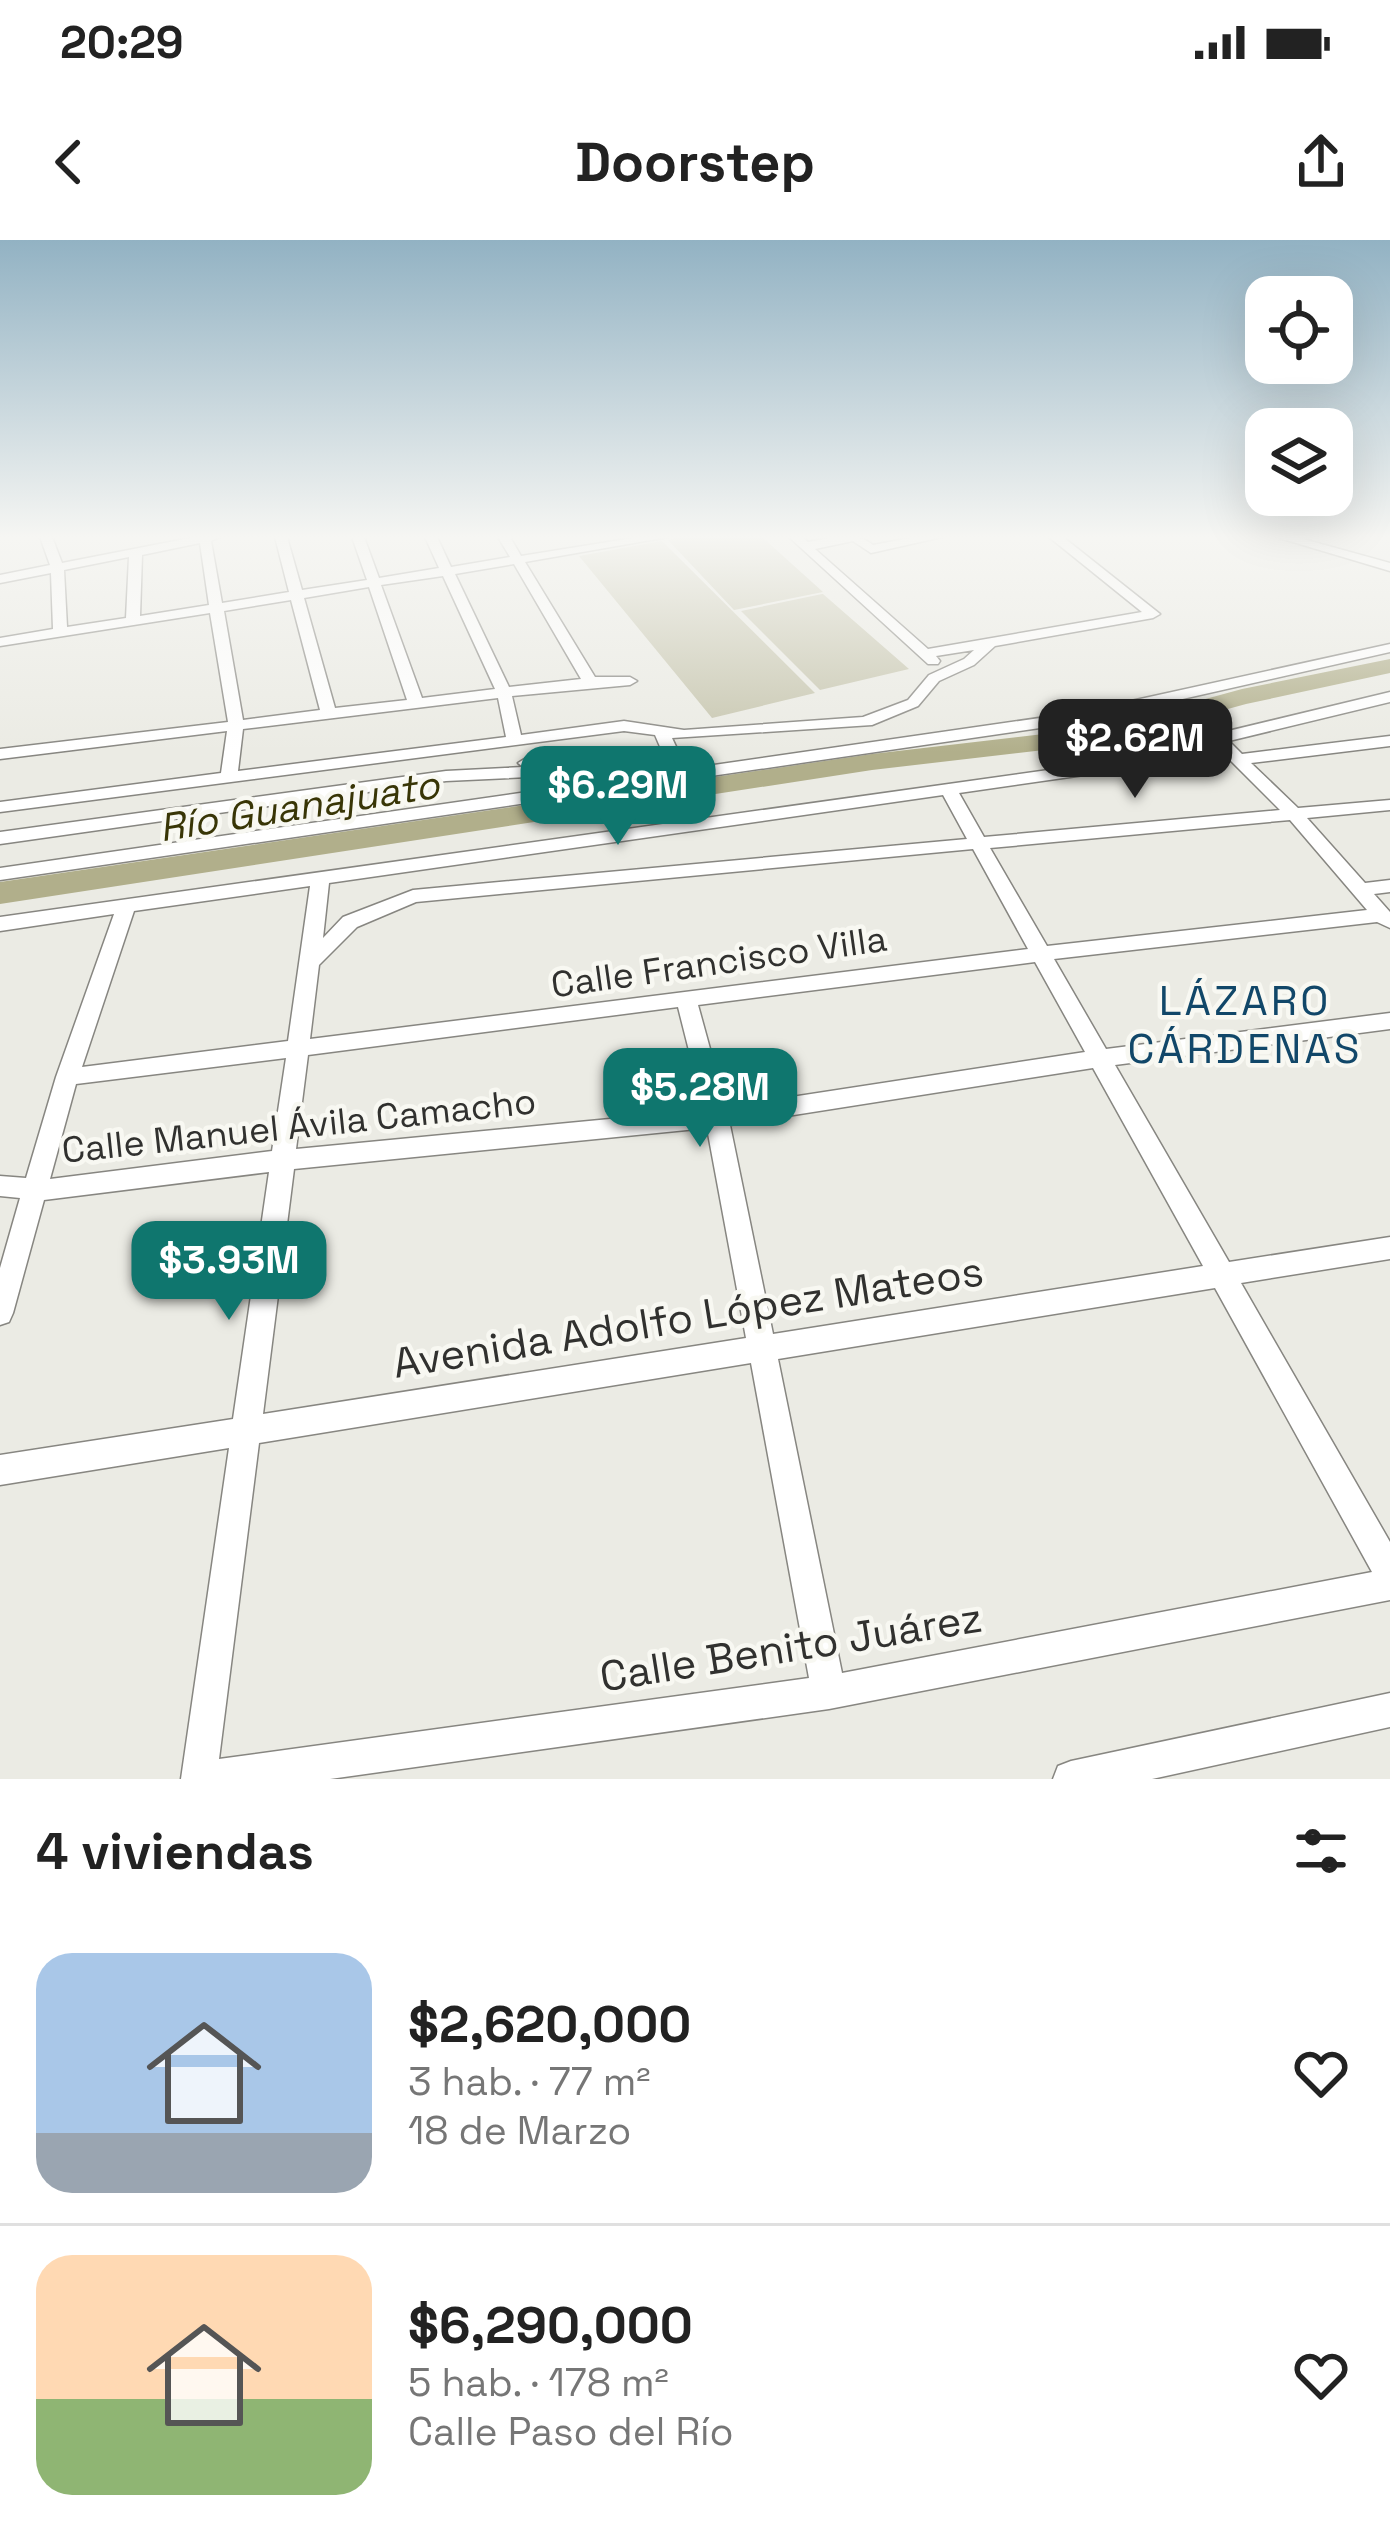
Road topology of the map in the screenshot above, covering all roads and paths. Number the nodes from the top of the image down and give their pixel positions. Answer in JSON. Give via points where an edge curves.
{"nodes":[{"id":1,"x":218,"y":608,"type":"edge"},
{"id":2,"x":59,"y":609,"type":"edge"},
{"id":3,"x":134,"y":609,"type":"edge"},
{"id":4,"x":213,"y":609,"type":"edge"},
{"id":5,"x":303,"y":609,"type":"edge"},
{"id":6,"x":386,"y":609,"type":"edge"},
{"id":7,"x":466,"y":609,"type":"edge"},
{"id":8,"x":547,"y":609,"type":"edge"},
{"id":9,"x":874,"y":609,"type":"edge"},
{"id":10,"x":1147,"y":609,"type":"edge"},
{"id":11,"x":133,"y":621,"type":"junction"},
{"id":12,"x":60,"y":632,"type":"junction"},
{"id":13,"x":991,"y":642,"type":"junction"},
{"id":14,"x":0,"y":643,"type":"edge"},
{"id":15,"x":1390,"y":648,"type":"edge"},
{"id":16,"x":925,"y":654,"type":"junction"},
{"id":17,"x":946,"y":672,"type":"junction"},
{"id":18,"x":630,"y":681,"type":"dead end"},
{"id":19,"x":590,"y":682,"type":"junction"},
{"id":20,"x":504,"y":692,"type":"junction"},
{"id":21,"x":1390,"y":698,"type":"edge"},
{"id":22,"x":416,"y":703,"type":"junction"},
{"id":23,"x":328,"y":713,"type":"junction"},
{"id":24,"x":236,"y":725,"type":"junction"},
{"id":25,"x":660,"y":729,"type":"junction"},
{"id":26,"x":514,"y":738,"type":"junction"},
{"id":27,"x":493,"y":741,"type":"junction"},
{"id":28,"x":1390,"y":741,"type":"edge"},
{"id":29,"x":1221,"y":742,"type":"junction"},
{"id":30,"x":0,"y":754,"type":"edge"},
{"id":31,"x":1240,"y":759,"type":"junction"},
{"id":32,"x":527,"y":768,"type":"junction"},
{"id":33,"x":229,"y":776,"type":"junction"},
{"id":34,"x":948,"y":789,"type":"junction"},
{"id":35,"x":535,"y":798,"type":"junction"},
{"id":36,"x":1390,"y":805,"type":"edge"},
{"id":37,"x":0,"y":807,"type":"edge"},
{"id":38,"x":1296,"y":815,"type":"junction"},
{"id":39,"x":0,"y":838,"type":"edge"},
{"id":40,"x":977,"y":840,"type":"junction"},
{"id":41,"x":0,"y":874,"type":"edge"},
{"id":42,"x":321,"y":877,"type":"junction"},
{"id":43,"x":1390,"y":886,"type":"edge"},
{"id":44,"x":1359,"y":890,"type":"junction"},
{"id":45,"x":127,"y":904,"type":"junction"},
{"id":46,"x":1385,"y":920,"type":"edge"},
{"id":47,"x":0,"y":924,"type":"edge"},
{"id":48,"x":1037,"y":952,"type":"junction"},
{"id":49,"x":307,"y":964,"type":"junction"},
{"id":50,"x":687,"y":1001,"type":"junction"},
{"id":51,"x":1390,"y":1022,"type":"edge"},
{"id":52,"x":296,"y":1049,"type":"junction"},
{"id":53,"x":1101,"y":1058,"type":"junction"},
{"id":54,"x":67,"y":1077,"type":"junction"},
{"id":55,"x":717,"y":1118,"type":"junction"},
{"id":56,"x":284,"y":1160,"type":"junction"},
{"id":57,"x":0,"y":1186,"type":"edge"},
{"id":58,"x":36,"y":1188,"type":"junction"},
{"id":59,"x":1390,"y":1248,"type":"edge"},
{"id":60,"x":1218,"y":1275,"type":"junction"},
{"id":61,"x":0,"y":1313,"type":"edge"},
{"id":62,"x":758,"y":1348,"type":"junction"},
{"id":63,"x":245,"y":1430,"type":"junction"},
{"id":64,"x":0,"y":1470,"type":"edge"},
{"id":65,"x":1390,"y":1573,"type":"edge"},
{"id":66,"x":1390,"y":1584,"type":"edge"},
{"id":67,"x":829,"y":1692,"type":"junction"},
{"id":68,"x":1390,"y":1711,"type":"edge"},
{"id":69,"x":201,"y":1779,"type":"edge"},
{"id":70,"x":1071,"y":1779,"type":"edge"}],
"edges":[{"from":1,"to":24,"type":"street"},
{"from":2,"to":12,"type":"street"},
{"from":3,"to":11,"type":"street"},
{"from":4,"to":11,"type":"street"},
{"from":5,"to":23,"type":"street"},
{"from":6,"to":22,"type":"street"},
{"from":7,"to":20,"type":"street"},
{"from":8,"to":19,"type":"street"},
{"from":9,"to":16,"type":"street"},
{"from":10,"to":13,"type":"street","via":[[1154,614]]},
{"from":11,"to":12,"type":"street"},
{"from":12,"to":14,"type":"street"},
{"from":13,"to":16,"type":"street"},
{"from":13,"to":17,"type":"street"},
{"from":15,"to":35,"type":"street","via":[[1082,717]]},
{"from":16,"to":17,"type":"street"},
{"from":17,"to":25,"type":"street","via":[[913,703],[866,722],[684,735]]},
{"from":18,"to":19,"type":"street"},
{"from":19,"to":20,"type":"street"},
{"from":20,"to":22,"type":"street"},
{"from":20,"to":26,"type":"street"},
{"from":21,"to":29,"type":"street","via":[[1288,718]]},
{"from":22,"to":23,"type":"street"},
{"from":23,"to":24,"type":"street"},
{"from":24,"to":30,"type":"street"},
{"from":24,"to":33,"type":"street"},
{"from":25,"to":26,"type":"street"},
{"from":25,"to":32,"type":"street","via":[[671,753]]},
{"from":26,"to":27,"type":"street"},
{"from":27,"to":32,"type":"street"},
{"from":27,"to":33,"type":"street"},
{"from":28,"to":31,"type":"street"},
{"from":29,"to":31,"type":"street"},
{"from":29,"to":34,"type":"street"},
{"from":31,"to":38,"type":"street"},
{"from":32,"to":35,"type":"street"},
{"from":32,"to":39,"type":"street"},
{"from":33,"to":37,"type":"street"},
{"from":34,"to":40,"type":"street"},
{"from":34,"to":42,"type":"street"},
{"from":35,"to":41,"type":"street"},
{"from":36,"to":38,"type":"street"},
{"from":38,"to":40,"type":"street"},
{"from":38,"to":44,"type":"street"},
{"from":40,"to":48,"type":"street"},
{"from":40,"to":49,"type":"street","via":[[413,896],[350,922]]},
{"from":42,"to":45,"type":"street"},
{"from":42,"to":49,"type":"street"},
{"from":43,"to":44,"type":"street"},
{"from":44,"to":46,"type":"street"},
{"from":45,"to":47,"type":"street"},
{"from":45,"to":54,"type":"street"},
{"from":46,"to":48,"type":"street","name":"Calle Francisco Villa"},
{"from":48,"to":50,"type":"street","name":"Calle Francisco Villa"},
{"from":48,"to":53,"type":"street"},
{"from":49,"to":52,"type":"street"},
{"from":50,"to":52,"type":"street","name":"Calle Francisco Villa"},
{"from":50,"to":55,"type":"street"},
{"from":51,"to":53,"type":"street","name":"Calle Manuel Ávila Camacho"},
{"from":52,"to":54,"type":"street","name":"Calle Francisco Villa"},
{"from":52,"to":56,"type":"street"},
{"from":53,"to":55,"type":"street","name":"Calle Manuel Ávila Camacho"},
{"from":53,"to":60,"type":"street"},
{"from":54,"to":58,"type":"street"},
{"from":55,"to":56,"type":"street","name":"Calle Manuel Ávila Camacho"},
{"from":55,"to":62,"type":"street"},
{"from":56,"to":58,"type":"street","name":"Calle Manuel Ávila Camacho"},
{"from":56,"to":63,"type":"street"},
{"from":57,"to":58,"type":"street","name":"Calle Manuel Ávila Camacho"},
{"from":58,"to":61,"type":"street"},
{"from":59,"to":60,"type":"street","name":"Avenida Adolfo López Mateos"},
{"from":60,"to":62,"type":"street","name":"Avenida Adolfo López Mateos"},
{"from":60,"to":65,"type":"street"},
{"from":62,"to":63,"type":"street","name":"Avenida Adolfo López Mateos"},
{"from":62,"to":67,"type":"street"},
{"from":63,"to":64,"type":"street","name":"Avenida Adolfo López Mateos"},
{"from":63,"to":69,"type":"street"},
{"from":66,"to":67,"type":"street","name":"Calle Benito Juárez"},
{"from":67,"to":69,"type":"street","name":"Calle Benito Juárez"},
{"from":68,"to":70,"type":"street"}]}
